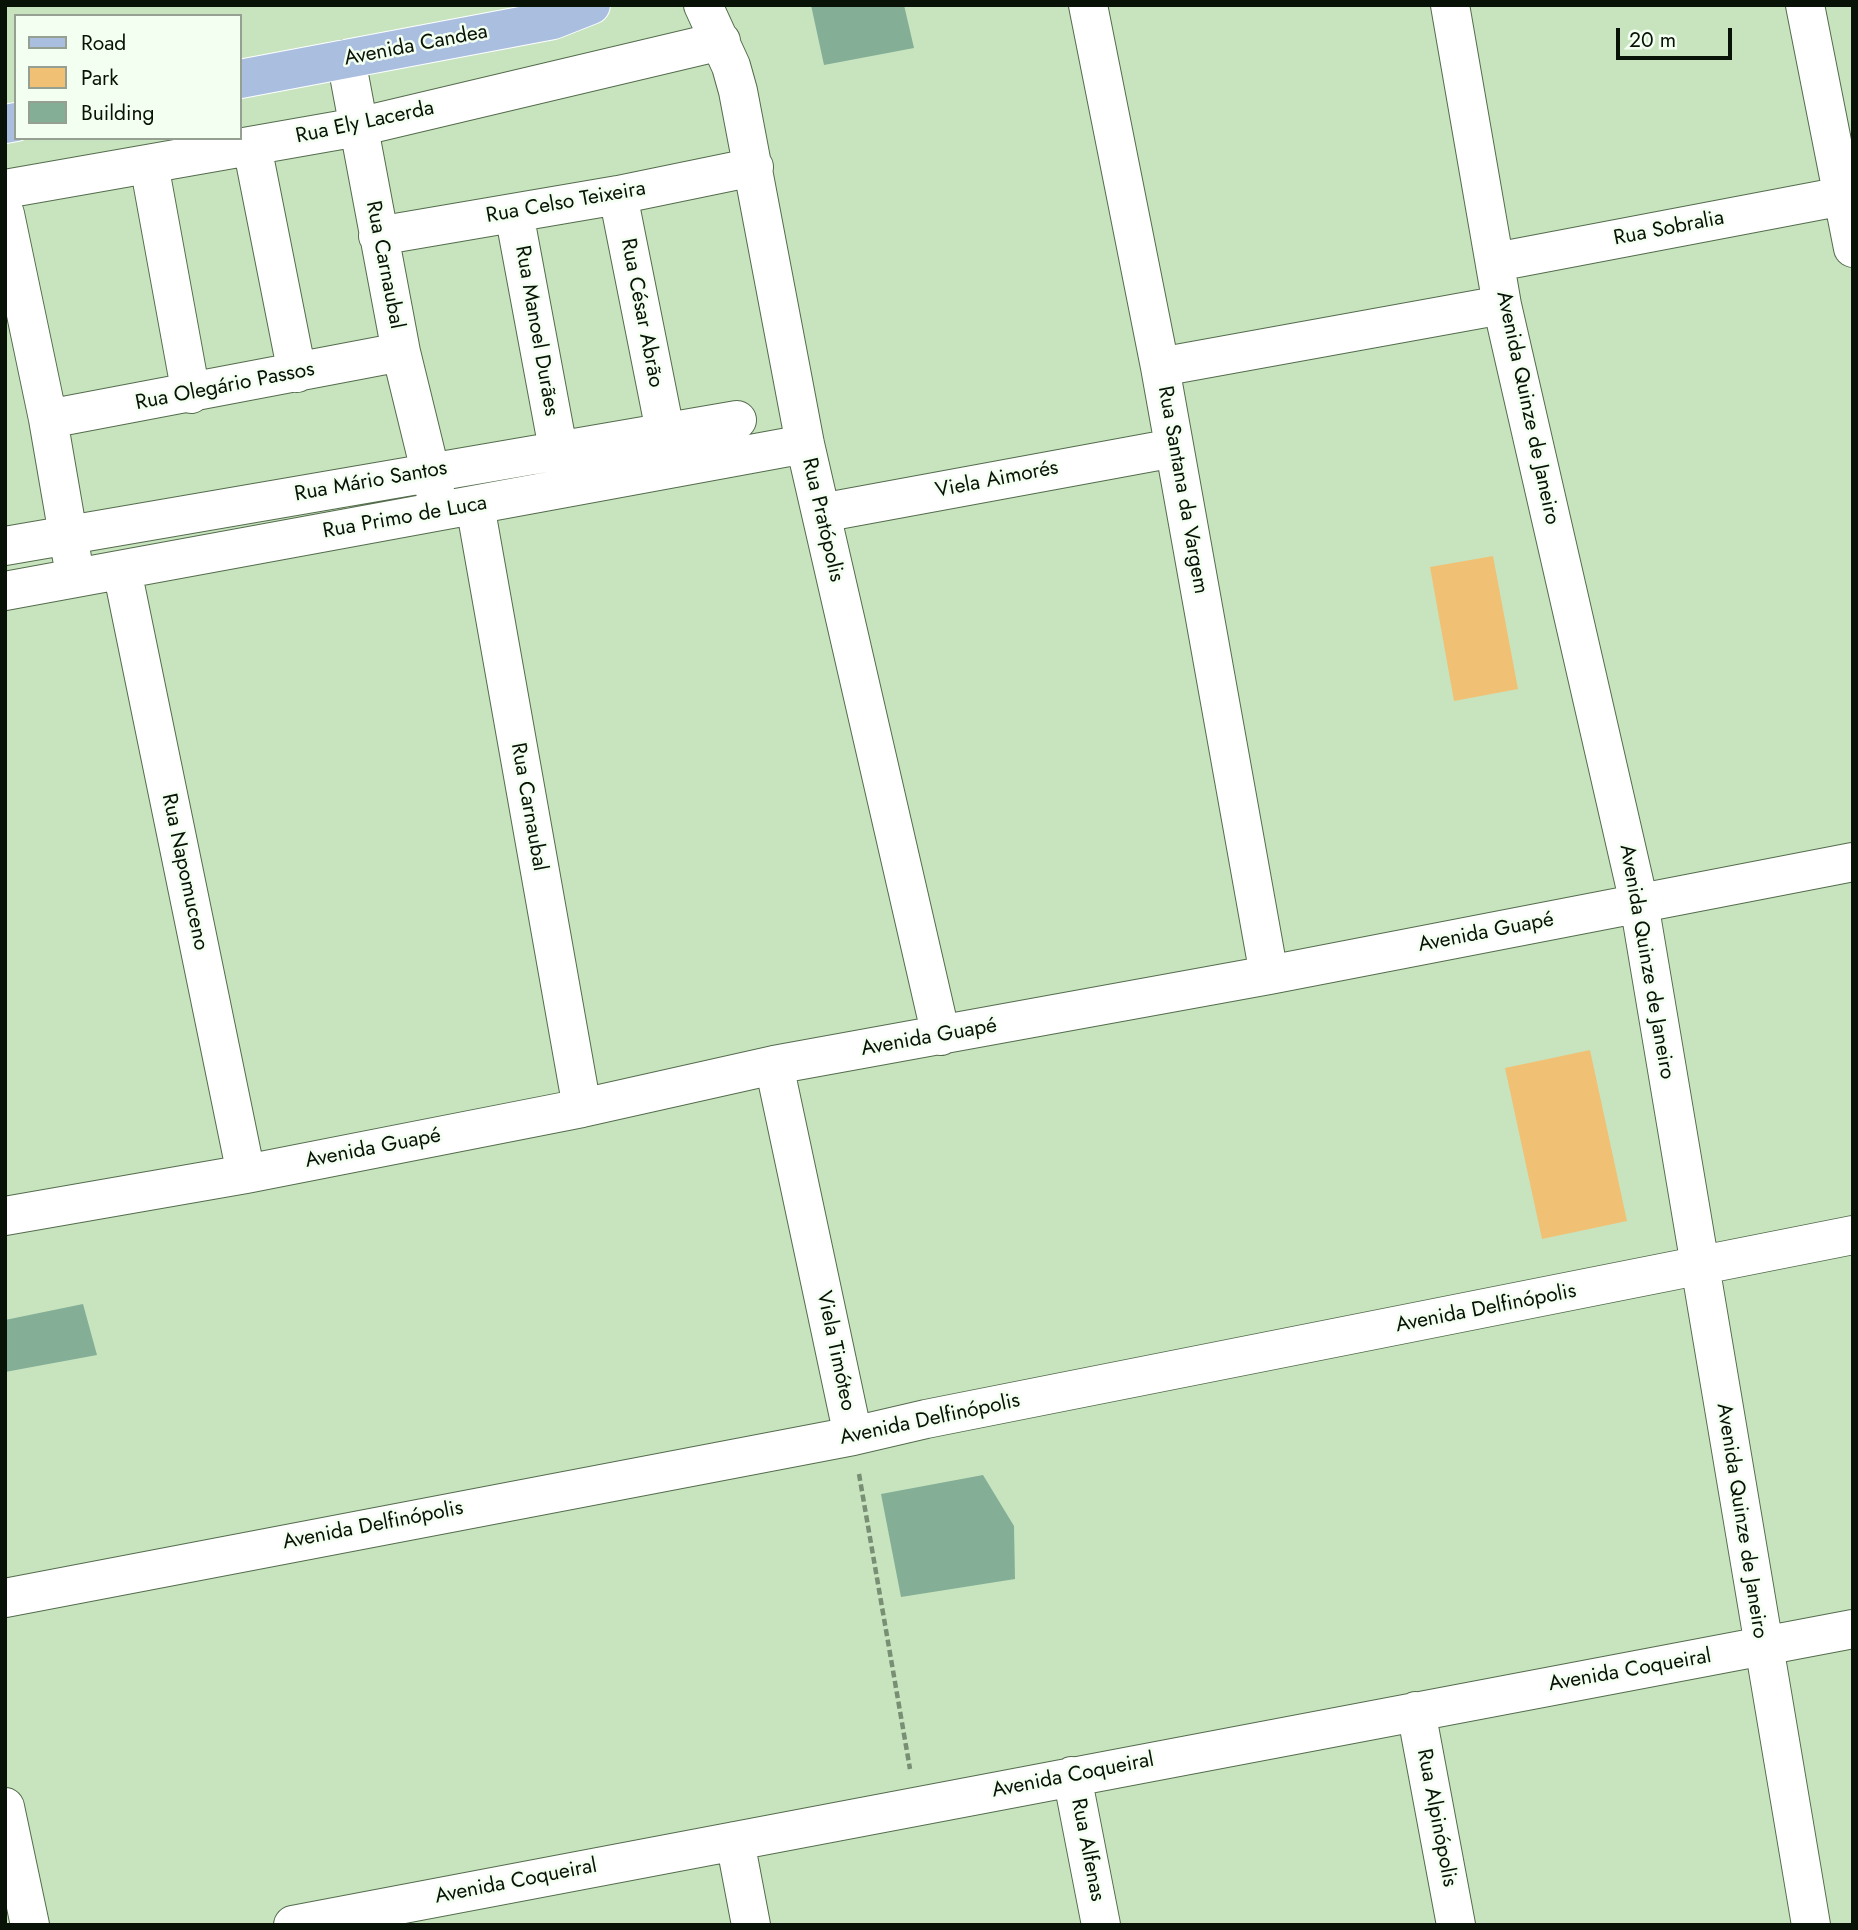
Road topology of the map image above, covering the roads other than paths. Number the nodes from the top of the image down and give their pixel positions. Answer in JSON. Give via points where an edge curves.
{"nodes":[{"id":1,"x":591,"y":5,"type":"edge"},
{"id":2,"x":703,"y":5,"type":"edge"},
{"id":3,"x":1088,"y":5,"type":"edge"},
{"id":4,"x":1450,"y":5,"type":"edge"},
{"id":5,"x":1805,"y":5,"type":"edge"},
{"id":6,"x":721,"y":41,"type":"junction"},
{"id":7,"x":346,"y":59,"type":"junction"},
{"id":8,"x":242,"y":79,"type":"edge"},
{"id":9,"x":358,"y":127,"type":"junction"},
{"id":10,"x":252,"y":146,"type":"junction"},
{"id":11,"x":149,"y":164,"type":"junction"},
{"id":12,"x":754,"y":167,"type":"junction"},
{"id":13,"x":5,"y":189,"type":"edge"},
{"id":14,"x":618,"y":195,"type":"junction"},
{"id":15,"x":1843,"y":196,"type":"junction"},
{"id":16,"x":514,"y":213,"type":"junction"},
{"id":17,"x":5,"y":214,"type":"edge"},
{"id":18,"x":378,"y":236,"type":"junction"},
{"id":19,"x":1853,"y":248,"type":"edge"},
{"id":20,"x":1496,"y":262,"type":"junction"},
{"id":21,"x":14,"y":295,"type":"edge"},
{"id":22,"x":1502,"y":305,"type":"junction"},
{"id":23,"x":401,"y":352,"type":"junction"},
{"id":24,"x":1160,"y":367,"type":"junction"},
{"id":25,"x":297,"y":373,"type":"junction"},
{"id":26,"x":191,"y":394,"type":"junction"},
{"id":27,"x":48,"y":419,"type":"junction"},
{"id":28,"x":737,"y":420,"type":"dead end"},
{"id":29,"x":665,"y":431,"type":"junction"},
{"id":30,"x":805,"y":444,"type":"junction"},
{"id":31,"x":1174,"y":448,"type":"junction"},
{"id":32,"x":558,"y":449,"type":"junction"},
{"id":33,"x":430,"y":472,"type":"junction"},
{"id":34,"x":457,"y":508,"type":"junction"},
{"id":35,"x":821,"y":513,"type":"junction"},
{"id":36,"x":68,"y":535,"type":"junction"},
{"id":37,"x":5,"y":546,"type":"edge"},
{"id":38,"x":122,"y":570,"type":"junction"},
{"id":39,"x":75,"y":578,"type":"junction"},
{"id":40,"x":5,"y":591,"type":"edge"},
{"id":41,"x":1853,"y":862,"type":"edge"},
{"id":42,"x":1639,"y":903,"type":"junction"},
{"id":43,"x":1269,"y":975,"type":"junction"},
{"id":44,"x":941,"y":1036,"type":"junction"},
{"id":45,"x":774,"y":1065,"type":"junction"},
{"id":46,"x":582,"y":1108,"type":"junction"},
{"id":47,"x":246,"y":1174,"type":"junction"},
{"id":48,"x":5,"y":1216,"type":"edge"},
{"id":49,"x":1853,"y":1235,"type":"edge"},
{"id":50,"x":1699,"y":1265,"type":"junction"},
{"id":51,"x":853,"y":1436,"type":"junction"},
{"id":52,"x":5,"y":1598,"type":"edge"},
{"id":53,"x":1853,"y":1629,"type":"edge"},
{"id":54,"x":1762,"y":1647,"type":"junction"},
{"id":55,"x":1416,"y":1711,"type":"junction"},
{"id":56,"x":1072,"y":1776,"type":"junction"},
{"id":57,"x":5,"y":1807,"type":"edge"},
{"id":58,"x":735,"y":1841,"type":"junction"},
{"id":59,"x":380,"y":1917,"type":"edge"},
{"id":60,"x":30,"y":1925,"type":"edge"},
{"id":61,"x":293,"y":1925,"type":"edge"},
{"id":62,"x":751,"y":1925,"type":"edge"},
{"id":63,"x":1101,"y":1925,"type":"edge"},
{"id":64,"x":1456,"y":1925,"type":"edge"},
{"id":65,"x":1811,"y":1925,"type":"edge"}],
"edges":[{"from":1,"to":7,"type":"main road","name":"Avenida Candea","via":[[553,20]]},
{"from":2,"to":6,"type":"street","name":"Rua Pratópolis"},
{"from":3,"to":24,"type":"street","name":"Rua Santana da Vargem"},
{"from":4,"to":20,"type":"street","name":"Avenida Quinze de Janeiro"},
{"from":5,"to":15,"type":"street"},
{"from":6,"to":9,"type":"street","name":"Rua Ely Lacerda"},
{"from":6,"to":12,"type":"street","name":"Rua Pratópolis","via":[[732,66]]},
{"from":7,"to":8,"type":"main road","name":"Avenida Candea"},
{"from":7,"to":9,"type":"street","name":"Rua Carnaubal"},
{"from":9,"to":10,"type":"street","name":"Rua Ely Lacerda"},
{"from":9,"to":18,"type":"street","name":"Rua Carnaubal"},
{"from":10,"to":11,"type":"street","name":"Rua Ely Lacerda"},
{"from":10,"to":25,"type":"street"},
{"from":11,"to":13,"type":"street","name":"Rua Ely Lacerda"},
{"from":11,"to":26,"type":"street"},
{"from":12,"to":14,"type":"street","name":"Rua Celso Teixeira"},
{"from":12,"to":30,"type":"street","name":"Rua Pratópolis"},
{"from":14,"to":16,"type":"street","name":"Rua Celso Teixeira"},
{"from":14,"to":29,"type":"street","name":"Rua César Abrão"},
{"from":15,"to":19,"type":"street"},
{"from":15,"to":20,"type":"street","name":"Rua Sobralia"},
{"from":16,"to":18,"type":"street","name":"Rua Celso Teixeira"},
{"from":16,"to":32,"type":"street","name":"Rua Manoel Durães"},
{"from":17,"to":21,"type":"street"},
{"from":18,"to":23,"type":"street","name":"Rua Carnaubal"},
{"from":20,"to":22,"type":"street","name":"Avenida Quinze de Janeiro"},
{"from":21,"to":27,"type":"street"},
{"from":22,"to":24,"type":"street"},
{"from":22,"to":42,"type":"street","name":"Avenida Quinze de Janeiro"},
{"from":23,"to":25,"type":"street","name":"Rua Olegário Passos"},
{"from":23,"to":33,"type":"street","name":"Rua Carnaubal"},
{"from":24,"to":31,"type":"street","name":"Rua Santana da Vargem"},
{"from":25,"to":26,"type":"street","name":"Rua Olegário Passos"},
{"from":26,"to":27,"type":"street","name":"Rua Olegário Passos"},
{"from":27,"to":36,"type":"street"},
{"from":28,"to":29,"type":"street","name":"Rua Mário Santos"},
{"from":29,"to":32,"type":"street","name":"Rua Mário Santos"},
{"from":30,"to":34,"type":"street","name":"Rua Primo de Luca"},
{"from":30,"to":35,"type":"street","name":"Rua Pratópolis"},
{"from":31,"to":35,"type":"street","name":"Viela Aimorés"},
{"from":31,"to":43,"type":"street","name":"Rua Santana da Vargem"},
{"from":32,"to":33,"type":"street","name":"Rua Mário Santos"},
{"from":33,"to":34,"type":"street","name":"Rua Carnaubal"},
{"from":33,"to":36,"type":"street","name":"Rua Mário Santos"},
{"from":34,"to":38,"type":"street","name":"Rua Primo de Luca"},
{"from":34,"to":46,"type":"street","name":"Rua Carnaubal"},
{"from":35,"to":44,"type":"street","name":"Rua Pratópolis"},
{"from":36,"to":37,"type":"street","name":"Rua Mário Santos"},
{"from":36,"to":39,"type":"street"},
{"from":38,"to":39,"type":"street","name":"Rua Primo de Luca"},
{"from":38,"to":47,"type":"street","name":"Rua Napomuceno"},
{"from":39,"to":40,"type":"street","name":"Rua Primo de Luca"},
{"from":41,"to":42,"type":"street","name":"Avenida Guapé"},
{"from":42,"to":43,"type":"street","name":"Avenida Guapé"},
{"from":42,"to":50,"type":"street","name":"Avenida Quinze de Janeiro"},
{"from":43,"to":44,"type":"street","name":"Avenida Guapé"},
{"from":44,"to":45,"type":"street","name":"Avenida Guapé"},
{"from":45,"to":46,"type":"street","name":"Avenida Guapé"},
{"from":45,"to":51,"type":"street","name":"Viela Timóteo"},
{"from":46,"to":47,"type":"street","name":"Avenida Guapé"},
{"from":47,"to":48,"type":"street","name":"Avenida Guapé"},
{"from":49,"to":50,"type":"street","name":"Avenida Delfinópolis"},
{"from":50,"to":51,"type":"street","name":"Avenida Delfinópolis"},
{"from":50,"to":54,"type":"street","name":"Avenida Quinze de Janeiro"},
{"from":51,"to":52,"type":"street","name":"Avenida Delfinópolis"},
{"from":53,"to":54,"type":"street","name":"Avenida Coqueiral"},
{"from":54,"to":55,"type":"street","name":"Avenida Coqueiral"},
{"from":54,"to":65,"type":"street","name":"Avenida Quinze de Janeiro"},
{"from":55,"to":56,"type":"street","name":"Avenida Coqueiral"},
{"from":55,"to":64,"type":"street","name":"Rua Alpinópolis"},
{"from":56,"to":58,"type":"street","name":"Avenida Coqueiral"},
{"from":56,"to":63,"type":"street","name":"Rua Alfenas"},
{"from":57,"to":60,"type":"street"},
{"from":58,"to":59,"type":"street","name":"Avenida Coqueiral"},
{"from":58,"to":62,"type":"street"},
{"from":59,"to":61,"type":"street","name":"Avenida Coqueiral"}]}
